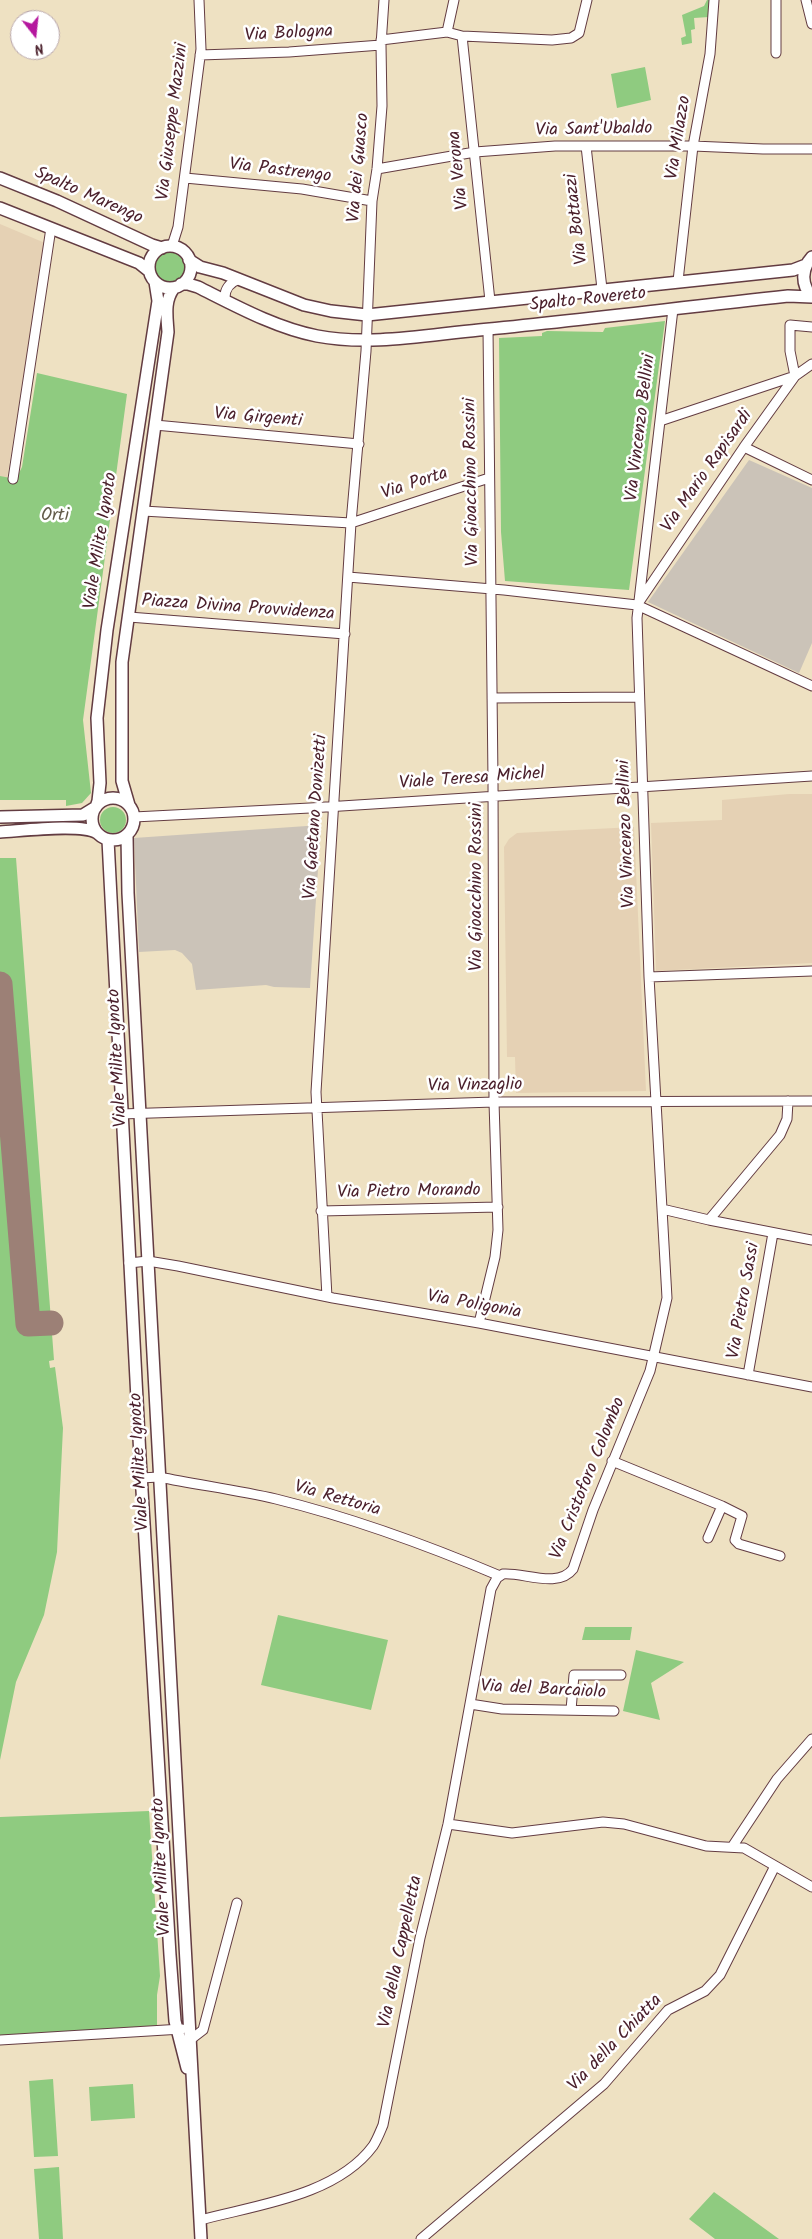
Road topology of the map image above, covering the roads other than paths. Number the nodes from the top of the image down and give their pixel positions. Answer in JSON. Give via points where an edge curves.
{"nodes":[{"id":1,"x":199,"y":0,"type":"edge"},
{"id":2,"x":384,"y":0,"type":"edge"},
{"id":3,"x":454,"y":0,"type":"edge"},
{"id":4,"x":587,"y":0,"type":"edge"},
{"id":5,"x":714,"y":0,"type":"edge"},
{"id":6,"x":776,"y":0,"type":"edge"},
{"id":7,"x":806,"y":0,"type":"edge"},
{"id":8,"x":812,"y":24,"type":"edge"},
{"id":9,"x":447,"y":32,"type":"junction"},
{"id":10,"x":462,"y":36,"type":"junction"},
{"id":11,"x":381,"y":43,"type":"junction"},
{"id":12,"x":776,"y":53,"type":"dead end"},
{"id":13,"x":200,"y":55,"type":"junction"},
{"id":14,"x":586,"y":146,"type":"junction"},
{"id":15,"x":693,"y":146,"type":"junction"},
{"id":16,"x":812,"y":149,"type":"edge"},
{"id":17,"x":475,"y":152,"type":"junction"},
{"id":18,"x":377,"y":169,"type":"junction"},
{"id":19,"x":0,"y":178,"type":"edge"},
{"id":20,"x":185,"y":178,"type":"junction"},
{"id":21,"x":372,"y":201,"type":"junction"},
{"id":22,"x":0,"y":208,"type":"edge"},
{"id":23,"x":51,"y":228,"type":"junction"},
{"id":24,"x":167,"y":247,"type":"junction"},
{"id":25,"x":189,"y":260,"type":"junction"},
{"id":26,"x":809,"y":261,"type":"edge"},
{"id":27,"x":149,"y":271,"type":"junction"},
{"id":28,"x":238,"y":279,"type":"junction"},
{"id":29,"x":678,"y":281,"type":"junction"},
{"id":30,"x":155,"y":282,"type":"junction"},
{"id":31,"x":178,"y":286,"type":"junction"},
{"id":32,"x":602,"y":289,"type":"junction"},
{"id":33,"x":812,"y":297,"type":"edge"},
{"id":34,"x":225,"y":300,"type":"junction"},
{"id":35,"x":490,"y":302,"type":"junction"},
{"id":36,"x":672,"y":309,"type":"junction"},
{"id":37,"x":367,"y":314,"type":"junction"},
{"id":38,"x":812,"y":327,"type":"edge"},
{"id":39,"x":488,"y":329,"type":"junction"},
{"id":40,"x":367,"y":340,"type":"junction"},
{"id":41,"x":812,"y":364,"type":"edge"},
{"id":42,"x":795,"y":376,"type":"junction"},
{"id":43,"x":660,"y":421,"type":"junction"},
{"id":44,"x":155,"y":425,"type":"junction"},
{"id":45,"x":358,"y":444,"type":"junction"},
{"id":46,"x":744,"y":447,"type":"junction"},
{"id":47,"x":489,"y":478,"type":"junction"},
{"id":48,"x":13,"y":479,"type":"dead end"},
{"id":49,"x":812,"y":480,"type":"edge"},
{"id":50,"x":143,"y":511,"type":"junction"},
{"id":51,"x":351,"y":523,"type":"junction"},
{"id":52,"x":348,"y":577,"type":"junction"},
{"id":53,"x":491,"y":589,"type":"junction"},
{"id":54,"x":637,"y":604,"type":"junction"},
{"id":55,"x":128,"y":617,"type":"junction"},
{"id":56,"x":345,"y":634,"type":"junction"},
{"id":57,"x":812,"y":686,"type":"edge"},
{"id":58,"x":639,"y":697,"type":"junction"},
{"id":59,"x":492,"y":698,"type":"junction"},
{"id":60,"x":812,"y":776,"type":"edge"},
{"id":61,"x":642,"y":787,"type":"junction"},
{"id":62,"x":494,"y":796,"type":"junction"},
{"id":63,"x":129,"y":805,"type":"junction"},
{"id":64,"x":334,"y":806,"type":"junction"},
{"id":65,"x":96,"y":807,"type":"junction"},
{"id":66,"x":0,"y":817,"type":"edge"},
{"id":67,"x":134,"y":817,"type":"junction"},
{"id":68,"x":0,"y":832,"type":"edge"},
{"id":69,"x":97,"y":834,"type":"junction"},
{"id":70,"x":127,"y":836,"type":"junction"},
{"id":71,"x":108,"y":840,"type":"junction"},
{"id":72,"x":812,"y":971,"type":"edge"},
{"id":73,"x":650,"y":977,"type":"junction"},
{"id":74,"x":656,"y":1101,"type":"junction"},
{"id":75,"x":788,"y":1101,"type":"junction"},
{"id":76,"x":812,"y":1101,"type":"edge"},
{"id":77,"x":494,"y":1102,"type":"junction"},
{"id":78,"x":316,"y":1108,"type":"junction"},
{"id":79,"x":140,"y":1113,"type":"junction"},
{"id":80,"x":121,"y":1114,"type":"junction"},
{"id":81,"x":498,"y":1207,"type":"junction"},
{"id":82,"x":662,"y":1208,"type":"junction"},
{"id":83,"x":321,"y":1211,"type":"junction"},
{"id":84,"x":709,"y":1220,"type":"junction"},
{"id":85,"x":773,"y":1233,"type":"junction"},
{"id":86,"x":812,"y":1240,"type":"edge"},
{"id":87,"x":148,"y":1261,"type":"junction"},
{"id":88,"x":129,"y":1263,"type":"junction"},
{"id":89,"x":327,"y":1297,"type":"junction"},
{"id":90,"x":479,"y":1323,"type":"junction"},
{"id":91,"x":654,"y":1357,"type":"junction"},
{"id":92,"x":748,"y":1375,"type":"junction"},
{"id":93,"x":812,"y":1387,"type":"edge"},
{"id":94,"x":612,"y":1461,"type":"junction"},
{"id":95,"x":159,"y":1477,"type":"junction"},
{"id":96,"x":141,"y":1478,"type":"junction"},
{"id":97,"x":722,"y":1506,"type":"junction"},
{"id":98,"x":708,"y":1538,"type":"dead end"},
{"id":99,"x":780,"y":1556,"type":"dead end"},
{"id":100,"x":500,"y":1576,"type":"junction"},
{"id":101,"x":622,"y":1675,"type":"dead end"},
{"id":102,"x":470,"y":1704,"type":"junction"},
{"id":103,"x":571,"y":1710,"type":"junction"},
{"id":104,"x":614,"y":1711,"type":"dead end"},
{"id":105,"x":812,"y":1739,"type":"edge"},
{"id":106,"x":448,"y":1824,"type":"junction"},
{"id":107,"x":732,"y":1847,"type":"junction"},
{"id":108,"x":775,"y":1866,"type":"junction"},
{"id":109,"x":812,"y":1887,"type":"edge"},
{"id":110,"x":238,"y":1902,"type":"dead end"},
{"id":111,"x":190,"y":2028,"type":"junction"},
{"id":112,"x":176,"y":2029,"type":"junction"},
{"id":113,"x":0,"y":2040,"type":"edge"},
{"id":114,"x":190,"y":2040,"type":"junction"},
{"id":115,"x":192,"y":2087,"type":"junction"},
{"id":116,"x":200,"y":2220,"type":"junction"},
{"id":117,"x":201,"y":2239,"type":"edge"},
{"id":118,"x":421,"y":2239,"type":"edge"}],
"edges":[{"from":1,"to":13,"type":"street","name":"Via Giuseppe Mazzini"},
{"from":2,"to":11,"type":"street","name":"Via dei Guasco"},
{"from":3,"to":9,"type":"street"},
{"from":4,"to":10,"type":"street","via":[[577,35],[568,39]]},
{"from":5,"to":15,"type":"street","name":"Via Milazzo","via":[[710,54]]},
{"from":6,"to":12,"type":"street"},
{"from":7,"to":8,"type":"street"},
{"from":9,"to":10,"type":"street"},
{"from":9,"to":11,"type":"street","name":"Via Bologna"},
{"from":10,"to":17,"type":"street","name":"Via Verona"},
{"from":11,"to":13,"type":"street","name":"Via Bologna","via":[[289,52]]},
{"from":11,"to":18,"type":"street","name":"Via dei Guasco","via":[[382,106]]},
{"from":13,"to":20,"type":"street","name":"Via Giuseppe Mazzini"},
{"from":14,"to":15,"type":"street","name":"Via Sant'Ubaldo"},
{"from":14,"to":17,"type":"street","name":"Via Sant'Ubaldo"},
{"from":14,"to":32,"type":"street","name":"Via Bottazzi"},
{"from":15,"to":16,"type":"street","name":"Via Sant'Ubaldo"},
{"from":15,"to":29,"type":"street","name":"Via Milazzo"},
{"from":17,"to":18,"type":"street","name":"Via Sant'Ubaldo"},
{"from":17,"to":35,"type":"street","name":"Via Verona"},
{"from":18,"to":21,"type":"street","name":"Via dei Guasco"},
{"from":19,"to":24,"type":"main road","name":"Spalto Marengo","via":[[152,245]]},
{"from":20,"to":21,"type":"street","name":"Via Pastrengo","via":[[302,189]]},
{"from":20,"to":24,"type":"street","name":"Via Giuseppe Mazzini","via":[[176,235]]},
{"from":21,"to":37,"type":"street","name":"Via dei Guasco"},
{"from":22,"to":23,"type":"main road"},
{"from":23,"to":27,"type":"main road"},
{"from":23,"to":48,"type":"street"},
{"from":24,"to":25,"type":"main road","via":[[181,250]]},
{"from":24,"to":27,"type":"main road","via":[[152,257]]},
{"from":25,"to":28,"type":"main road","via":[[200,267]]},
{"from":25,"to":31,"type":"main road","via":[[189,275]]},
{"from":26,"to":29,"type":"main road","name":"Spalto Rovereto","via":[[793,270]]},
{"from":26,"to":33,"type":"main road","via":[[804,281]]},
{"from":27,"to":30,"type":"main road"},
{"from":28,"to":34,"type":"street","via":[[228,286]]},
{"from":28,"to":37,"type":"main road","via":[[304,305]]},
{"from":29,"to":32,"type":"main road","name":"Spalto Rovereto"},
{"from":30,"to":31,"type":"main road","via":[[162,287]]},
{"from":30,"to":65,"type":"main road","name":"Viale Milite Ignoto","via":[[158,300],[97,718],[100,783]]},
{"from":31,"to":34,"type":"main road","via":[[190,284]]},
{"from":31,"to":44,"type":"main road","name":"Viale Milite Ignoto","via":[[170,294],[166,310],[168,332]]},
{"from":32,"to":35,"type":"main road","name":"Spalto Rovereto"},
{"from":33,"to":36,"type":"main road","name":"Spalto Rovereto","via":[[793,296]]},
{"from":34,"to":40,"type":"main road","via":[[308,334]]},
{"from":35,"to":37,"type":"main road","name":"Spalto Rovereto"},
{"from":36,"to":39,"type":"main road","name":"Spalto Rovereto"},
{"from":36,"to":43,"type":"street","name":"Via Vincenzo Bellini"},
{"from":37,"to":40,"type":"street","name":"Via dei Guasco"},
{"from":38,"to":42,"type":"street","via":[[790,325],[790,351]]},
{"from":39,"to":40,"type":"main road","name":"Spalto Rovereto"},
{"from":39,"to":47,"type":"street","name":"Via Gioacchino Rossini"},
{"from":40,"to":45,"type":"street","name":"Via Gaetano Donizetti"},
{"from":41,"to":42,"type":"street","name":"Via Mario Rapisardi"},
{"from":42,"to":43,"type":"street"},
{"from":42,"to":46,"type":"street","name":"Via Mario Rapisardi"},
{"from":43,"to":54,"type":"street","name":"Via Vincenzo Bellini"},
{"from":44,"to":45,"type":"street","name":"Via Girgenti"},
{"from":44,"to":50,"type":"main road","name":"Viale Milite Ignoto"},
{"from":45,"to":51,"type":"street","name":"Via Gaetano Donizetti"},
{"from":46,"to":49,"type":"street"},
{"from":46,"to":54,"type":"street","name":"Via Mario Rapisardi"},
{"from":47,"to":51,"type":"street","name":"Via Porta"},
{"from":47,"to":53,"type":"street","name":"Via Gioacchino Rossini"},
{"from":50,"to":51,"type":"street"},
{"from":50,"to":55,"type":"main road","name":"Viale Milite Ignoto"},
{"from":51,"to":52,"type":"street","name":"Via Gaetano Donizetti"},
{"from":52,"to":53,"type":"street"},
{"from":52,"to":56,"type":"street","name":"Via Gaetano Donizetti"},
{"from":53,"to":54,"type":"street"},
{"from":53,"to":59,"type":"street","name":"Via Gioacchino Rossini"},
{"from":54,"to":57,"type":"street"},
{"from":54,"to":58,"type":"street","name":"Via Vincenzo Bellini"},
{"from":55,"to":56,"type":"street","name":"Piazza Divina Provvidenza"},
{"from":55,"to":63,"type":"main road","name":"Viale Milite Ignoto","via":[[122,662],[121,717],[122,781]]},
{"from":56,"to":64,"type":"street","name":"Via Gaetano Donizetti"},
{"from":58,"to":59,"type":"street"},
{"from":58,"to":61,"type":"street","name":"Via Vincenzo Bellini"},
{"from":59,"to":62,"type":"street","name":"Via Gioacchino Rossini"},
{"from":60,"to":61,"type":"street","name":"Viale Teresa Michel"},
{"from":61,"to":62,"type":"street","name":"Viale Teresa Michel"},
{"from":61,"to":73,"type":"street","name":"Via Vincenzo Bellini"},
{"from":62,"to":64,"type":"street","name":"Viale Teresa Michel"},
{"from":62,"to":77,"type":"street","name":"Via Gioacchino Rossini"},
{"from":63,"to":65,"type":"main road","via":[[113,798]]},
{"from":63,"to":67,"type":"main road"},
{"from":64,"to":67,"type":"street","name":"Viale Teresa Michel"},
{"from":64,"to":78,"type":"street","name":"Via Gaetano Donizetti"},
{"from":65,"to":66,"type":"main road","via":[[83,814]]},
{"from":65,"to":69,"type":"main road","via":[[92,820]]},
{"from":67,"to":70,"type":"main road","via":[[133,827]]},
{"from":68,"to":69,"type":"main road","via":[[66,829],[90,830]]},
{"from":69,"to":71,"type":"main road"},
{"from":70,"to":71,"type":"main road"},
{"from":70,"to":79,"type":"main road","name":"Viale Milite Ignoto"},
{"from":71,"to":80,"type":"main road","name":"Viale Milite Ignoto"},
{"from":72,"to":73,"type":"street"},
{"from":73,"to":74,"type":"street","name":"Via Vincenzo Bellini"},
{"from":74,"to":75,"type":"street","name":"Via Vinzaglio"},
{"from":74,"to":77,"type":"street","name":"Via Vinzaglio"},
{"from":74,"to":82,"type":"street","name":"Via Vincenzo Bellini"},
{"from":75,"to":76,"type":"street","name":"Via Vinzaglio"},
{"from":75,"to":84,"type":"street","via":[[787,1119],[780,1135]]},
{"from":77,"to":78,"type":"street","name":"Via Vinzaglio"},
{"from":77,"to":81,"type":"street","name":"Via Gioacchino Rossini"},
{"from":78,"to":79,"type":"street","name":"Via Vinzaglio"},
{"from":78,"to":83,"type":"street","name":"Via Gaetano Donizetti"},
{"from":79,"to":80,"type":"street","name":"Via Vinzaglio"},
{"from":79,"to":87,"type":"main road","name":"Viale Milite Ignoto"},
{"from":80,"to":88,"type":"main road","name":"Viale Milite Ignoto"},
{"from":81,"to":83,"type":"street","name":"Via Pietro Morando"},
{"from":81,"to":90,"type":"street","name":"Via Gioacchino Rossini","via":[[495,1256]]},
{"from":82,"to":84,"type":"street"},
{"from":82,"to":91,"type":"street","name":"Via Vincenzo Bellini","via":[[667,1293]]},
{"from":83,"to":89,"type":"street","name":"Via Gaetano Donizetti"},
{"from":84,"to":85,"type":"street"},
{"from":85,"to":86,"type":"street"},
{"from":85,"to":92,"type":"street","name":"Via Pietro Sassi"},
{"from":87,"to":88,"type":"street","name":"Via Poligonia"},
{"from":87,"to":89,"type":"street","name":"Via Poligonia"},
{"from":87,"to":95,"type":"main road","name":"Viale Milite Ignoto"},
{"from":88,"to":96,"type":"main road","name":"Viale Milite Ignoto"},
{"from":89,"to":90,"type":"street","name":"Via Poligonia"},
{"from":90,"to":91,"type":"street","name":"Via Poligonia"},
{"from":91,"to":92,"type":"street","name":"Via Poligonia"},
{"from":91,"to":94,"type":"street","name":"Via Cristoforo Colombo"},
{"from":92,"to":93,"type":"street","name":"Via Poligonia"},
{"from":94,"to":97,"type":"street"},
{"from":94,"to":100,"type":"street","name":"Via Cristoforo Colombo","via":[[573,1569],[568,1575],[558,1578]]},
{"from":95,"to":96,"type":"street","name":"Via Rettoria"},
{"from":95,"to":100,"type":"street","name":"Via Rettoria","via":[[274,1499],[322,1512],[430,1547]]},
{"from":95,"to":111,"type":"main road","name":"Viale Milite Ignoto"},
{"from":96,"to":112,"type":"main road","name":"Viale Milite Ignoto"},
{"from":97,"to":98,"type":"street"},
{"from":97,"to":99,"type":"street","via":[[742,1516],[735,1540],[738,1544]]},
{"from":100,"to":102,"type":"street","name":"Via della Cappelletta","via":[[493,1584],[489,1598]]},
{"from":101,"to":103,"type":"street","name":"Via del Barcaiolo","via":[[574,1674]]},
{"from":102,"to":103,"type":"street","name":"Via del Barcaiolo","via":[[502,1709]]},
{"from":102,"to":106,"type":"street","name":"Via della Cappelletta"},
{"from":103,"to":104,"type":"street","name":"Via del Barcaiolo"},
{"from":105,"to":107,"type":"street","via":[[777,1779]]},
{"from":106,"to":107,"type":"street","via":[[512,1833],[611,1822],[706,1846]]},
{"from":106,"to":116,"type":"street","name":"Via della Cappelletta","via":[[420,1938],[383,2125],[373,2146],[356,2164],[330,2182],[302,2193]]},
{"from":107,"to":108,"type":"street","via":[[749,1850]]},
{"from":108,"to":109,"type":"street"},
{"from":108,"to":118,"type":"street","name":"Via della Chiatta","via":[[712,1985],[668,2010],[604,2084]]},
{"from":110,"to":114,"type":"street","via":[[203,2030]]},
{"from":111,"to":112,"type":"street"},
{"from":111,"to":114,"type":"main road","name":"Viale Milite Ignoto"},
{"from":112,"to":113,"type":"street"},
{"from":112,"to":115,"type":"main road","name":"Viale Milite Ignoto"},
{"from":114,"to":115,"type":"main road","name":"Viale Milite Ignoto"},
{"from":115,"to":116,"type":"main road","name":"Viale Milite Ignoto"},
{"from":116,"to":117,"type":"main road","name":"Viale Milite Ignoto"}]}
